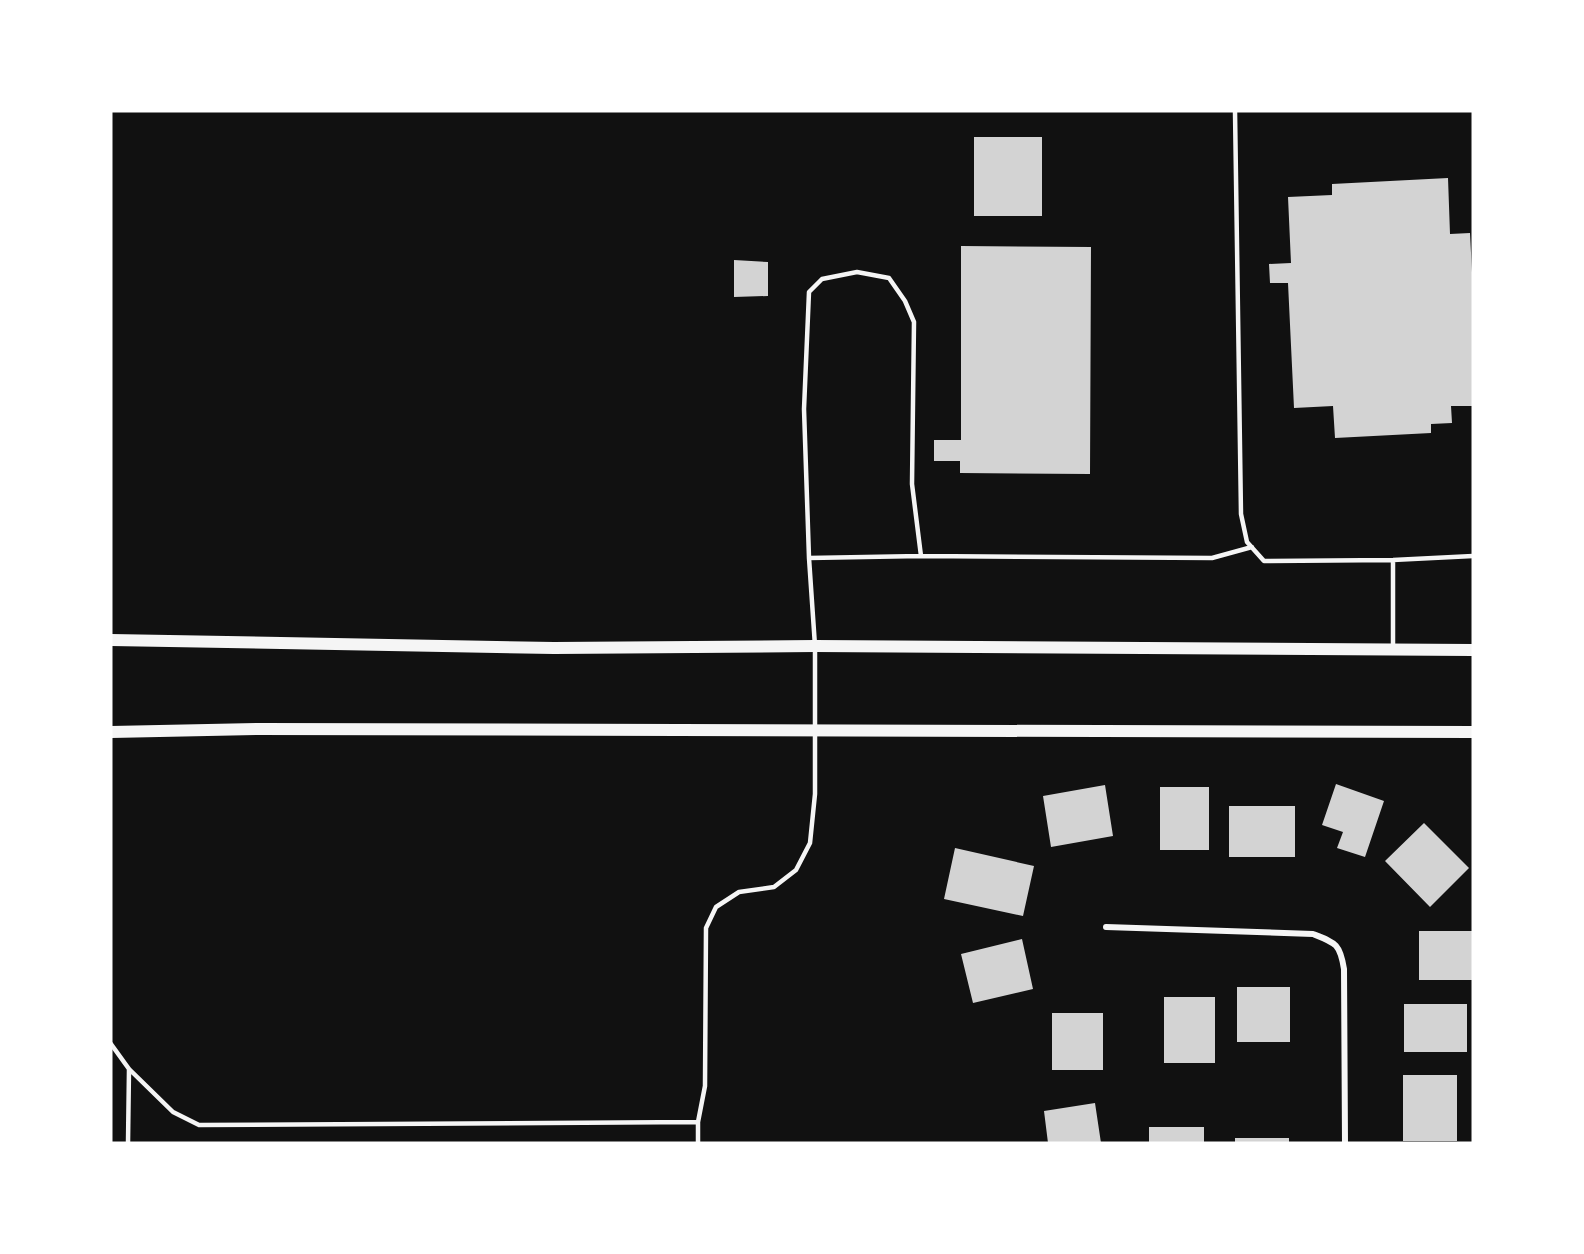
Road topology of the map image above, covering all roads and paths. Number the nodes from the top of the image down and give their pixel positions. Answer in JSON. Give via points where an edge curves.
{"nodes":[{"id":1,"x":1235,"y":111,"type":"edge"},
{"id":2,"x":1252,"y":547,"type":"junction"},
{"id":3,"x":921,"y":556,"type":"junction"},
{"id":4,"x":1473,"y":556,"type":"edge"},
{"id":5,"x":809,"y":558,"type":"junction"},
{"id":6,"x":1393,"y":560,"type":"junction"},
{"id":7,"x":111,"y":640,"type":"edge"},
{"id":8,"x":815,"y":646,"type":"junction"},
{"id":9,"x":1393,"y":649,"type":"junction"},
{"id":10,"x":1473,"y":650,"type":"edge"},
{"id":11,"x":815,"y":730,"type":"junction"},
{"id":12,"x":111,"y":732,"type":"edge"},
{"id":13,"x":1473,"y":732,"type":"edge"},
{"id":14,"x":1106,"y":927,"type":"dead end"},
{"id":15,"x":111,"y":1044,"type":"edge"},
{"id":16,"x":129,"y":1069,"type":"junction"},
{"id":17,"x":698,"y":1122,"type":"junction"},
{"id":18,"x":128,"y":1143,"type":"edge"},
{"id":19,"x":698,"y":1143,"type":"edge"},
{"id":20,"x":1346,"y":1143,"type":"edge"}],
"edges":[{"from":1,"to":2,"type":"lane","via":[[1241,514],[1247,542]]},
{"from":2,"to":3,"type":"lane","via":[[1212,558]]},
{"from":2,"to":6,"type":"lane","via":[[1264,561]]},
{"from":3,"to":5,"type":"lane"},
{"from":3,"to":5,"type":"lane","via":[[912,484],[914,322],[889,278],[857,272],[822,279],[808,292],[804,409]]},
{"from":4,"to":6,"type":"lane"},
{"from":5,"to":8,"type":"lane"},
{"from":6,"to":9,"type":"lane"},
{"from":7,"to":8,"type":"main road","via":[[554,648]]},
{"from":8,"to":9,"type":"main road"},
{"from":8,"to":11,"type":"lane"},
{"from":9,"to":10,"type":"main road"},
{"from":11,"to":12,"type":"main road"},
{"from":11,"to":13,"type":"main road"},
{"from":11,"to":17,"type":"lane","via":[[810,843],[796,870],[774,887],[739,892],[716,907],[706,928],[705,1086]]},
{"from":14,"to":20,"type":"street","via":[[1313,934],[1332,941],[1341,952],[1344,969]]},
{"from":15,"to":16,"type":"lane"},
{"from":16,"to":17,"type":"lane","via":[[173,1112],[199,1125]]},
{"from":16,"to":18,"type":"lane"},
{"from":17,"to":19,"type":"lane"}]}
